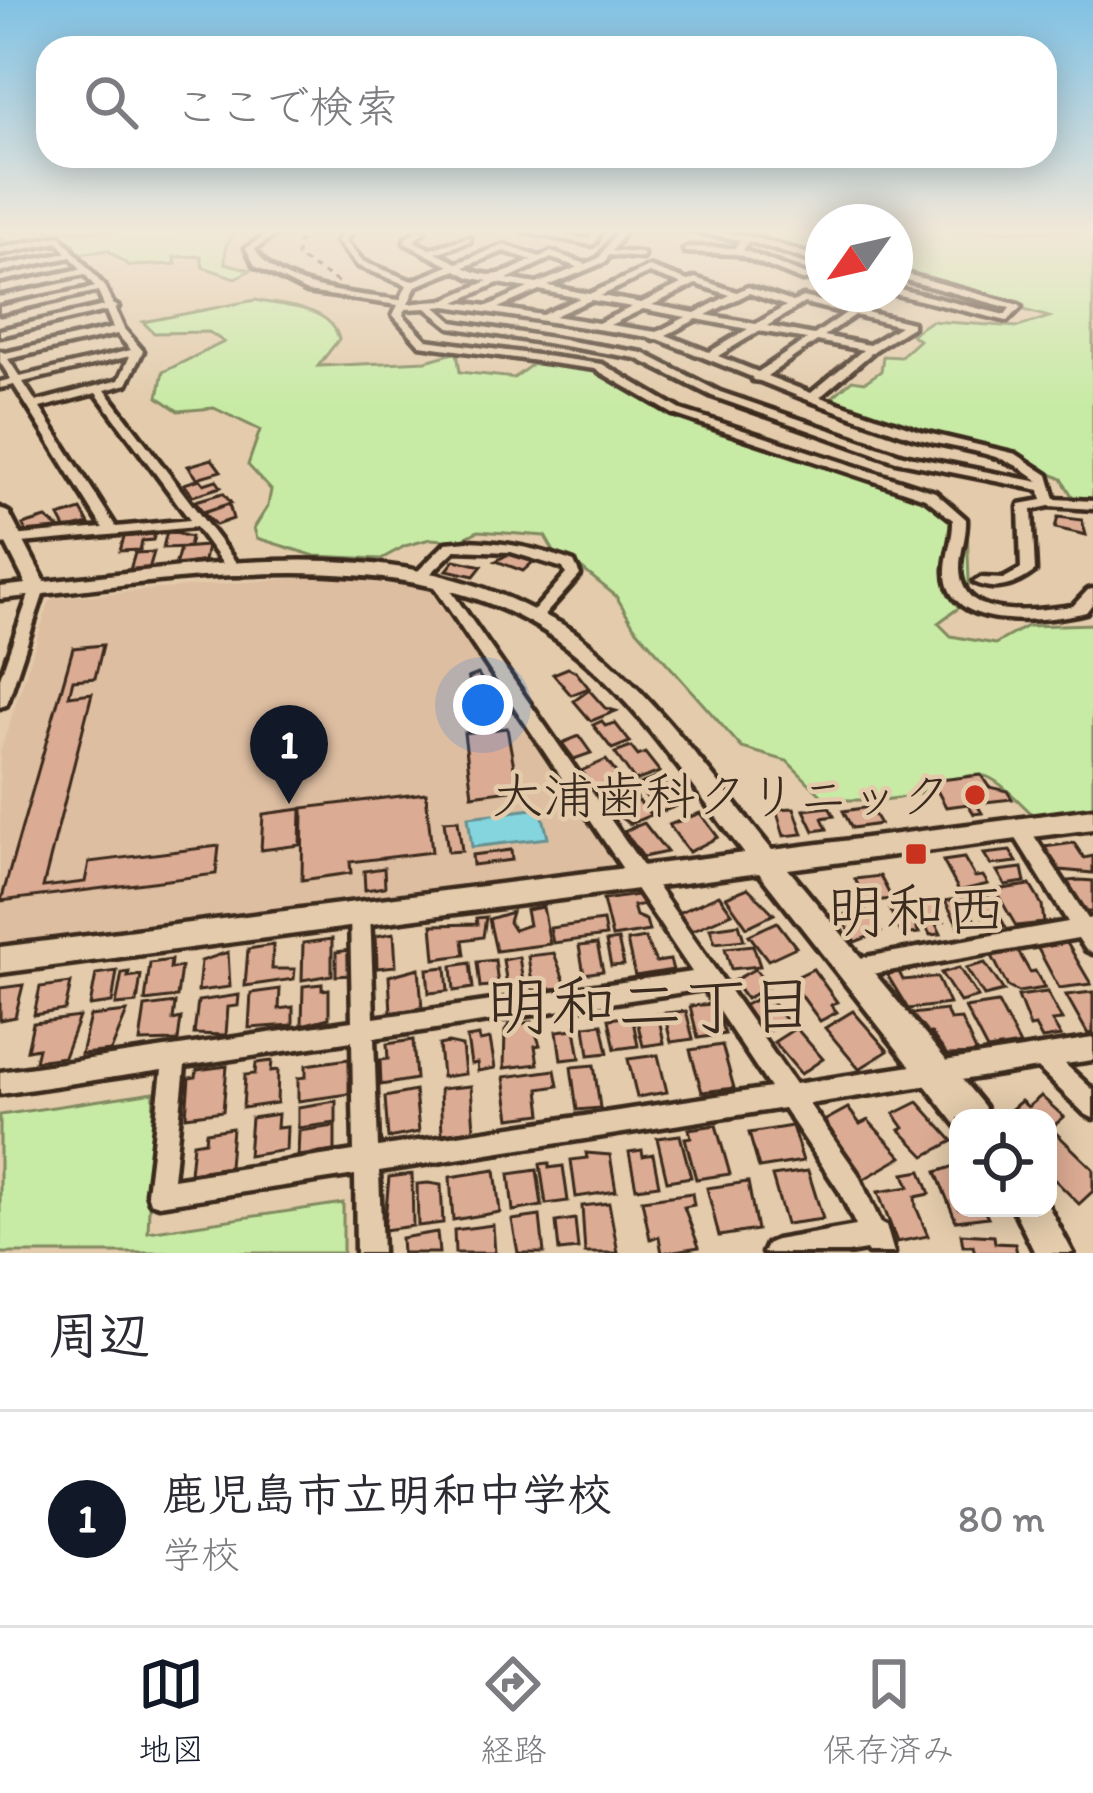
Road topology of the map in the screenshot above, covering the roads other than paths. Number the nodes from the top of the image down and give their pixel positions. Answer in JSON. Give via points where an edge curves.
{"nodes":[{"id":1,"x":94,"y":289,"type":"edge"},
{"id":2,"x":102,"y":289,"type":"edge"},
{"id":3,"x":309,"y":289,"type":"edge"},
{"id":4,"x":409,"y":289,"type":"edge"},
{"id":5,"x":472,"y":289,"type":"edge"},
{"id":6,"x":535,"y":289,"type":"edge"},
{"id":7,"x":563,"y":289,"type":"edge"},
{"id":8,"x":606,"y":289,"type":"edge"},
{"id":9,"x":677,"y":289,"type":"edge"},
{"id":10,"x":721,"y":289,"type":"edge"},
{"id":11,"x":950,"y":289,"type":"edge"},
{"id":12,"x":593,"y":295,"type":"junction"},
{"id":13,"x":738,"y":295,"type":"junction"},
{"id":14,"x":913,"y":296,"type":"edge"},
{"id":15,"x":805,"y":300,"type":"edge"},
{"id":16,"x":446,"y":303,"type":"junction"},
{"id":17,"x":646,"y":304,"type":"junction"},
{"id":18,"x":402,"y":305,"type":"junction"},
{"id":19,"x":793,"y":305,"type":"junction"},
{"id":20,"x":430,"y":306,"type":"junction"},
{"id":21,"x":113,"y":308,"type":"junction"},
{"id":22,"x":489,"y":308,"type":"junction"},
{"id":23,"x":0,"y":310,"type":"edge"},
{"id":24,"x":853,"y":312,"type":"edge"},
{"id":25,"x":859,"y":312,"type":"edge"},
{"id":26,"x":698,"y":315,"type":"junction"},
{"id":27,"x":544,"y":317,"type":"junction"},
{"id":28,"x":565,"y":322,"type":"junction"},
{"id":29,"x":754,"y":325,"type":"junction"},
{"id":30,"x":594,"y":329,"type":"junction"},
{"id":31,"x":119,"y":330,"type":"junction"},
{"id":32,"x":0,"y":333,"type":"edge"},
{"id":33,"x":658,"y":335,"type":"junction"},
{"id":34,"x":811,"y":336,"type":"junction"},
{"id":35,"x":547,"y":340,"type":"junction"},
{"id":36,"x":871,"y":348,"type":"junction"},
{"id":37,"x":138,"y":351,"type":"junction"},
{"id":38,"x":527,"y":353,"type":"junction"},
{"id":39,"x":639,"y":355,"type":"junction"},
{"id":40,"x":1,"y":356,"type":"edge"},
{"id":41,"x":708,"y":357,"type":"junction"},
{"id":42,"x":757,"y":379,"type":"junction"},
{"id":43,"x":17,"y":381,"type":"junction"},
{"id":44,"x":0,"y":386,"type":"edge"},
{"id":45,"x":100,"y":389,"type":"junction"},
{"id":46,"x":812,"y":398,"type":"junction"},
{"id":47,"x":33,"y":406,"type":"junction"},
{"id":48,"x":872,"y":418,"type":"junction"},
{"id":49,"x":826,"y":432,"type":"junction"},
{"id":50,"x":801,"y":447,"type":"dead end"},
{"id":51,"x":1043,"y":487,"type":"junction"},
{"id":52,"x":1049,"y":502,"type":"junction"},
{"id":53,"x":1093,"y":505,"type":"edge"},
{"id":54,"x":0,"y":512,"type":"edge"},
{"id":55,"x":200,"y":523,"type":"junction"},
{"id":56,"x":112,"y":531,"type":"junction"},
{"id":57,"x":7,"y":541,"type":"edge"},
{"id":58,"x":236,"y":572,"type":"junction"},
{"id":59,"x":428,"y":576,"type":"junction"},
{"id":60,"x":981,"y":582,"type":"dead end"},
{"id":61,"x":38,"y":589,"type":"junction"},
{"id":62,"x":0,"y":592,"type":"edge"},
{"id":63,"x":1093,"y":593,"type":"edge"},
{"id":64,"x":536,"y":616,"type":"junction"},
{"id":65,"x":0,"y":701,"type":"edge"},
{"id":66,"x":1093,"y":819,"type":"edge"},
{"id":67,"x":1018,"y":826,"type":"junction"},
{"id":68,"x":766,"y":859,"type":"junction"},
{"id":69,"x":635,"y":876,"type":"junction"},
{"id":70,"x":360,"y":911,"type":"junction"},
{"id":71,"x":1090,"y":933,"type":"edge"},
{"id":72,"x":0,"y":960,"type":"edge"},
{"id":73,"x":854,"y":968,"type":"junction"},
{"id":74,"x":706,"y":980,"type":"junction"},
{"id":75,"x":363,"y":1030,"type":"junction"},
{"id":76,"x":1093,"y":1048,"type":"edge"},
{"id":77,"x":175,"y":1058,"type":"junction"},
{"id":78,"x":1043,"y":1058,"type":"junction"},
{"id":79,"x":939,"y":1074,"type":"junction"},
{"id":80,"x":0,"y":1083,"type":"edge"},
{"id":81,"x":786,"y":1096,"type":"junction"},
{"id":82,"x":1093,"y":1106,"type":"edge"},
{"id":83,"x":965,"y":1109,"type":"edge"},
{"id":84,"x":366,"y":1163,"type":"junction"},
{"id":85,"x":1035,"y":1217,"type":"edge"},
{"id":86,"x":879,"y":1244,"type":"edge"},
{"id":87,"x":369,"y":1253,"type":"edge"},
{"id":88,"x":776,"y":1253,"type":"edge"},
{"id":89,"x":1054,"y":1253,"type":"edge"}],
"edges":[{"from":1,"to":23,"type":"street"},
{"from":2,"to":21,"type":"street"},
{"from":3,"to":18,"type":"street"},
{"from":4,"to":18,"type":"street"},
{"from":5,"to":16,"type":"street"},
{"from":6,"to":22,"type":"street"},
{"from":7,"to":12,"type":"street"},
{"from":8,"to":12,"type":"street"},
{"from":9,"to":17,"type":"street"},
{"from":10,"to":13,"type":"street"},
{"from":11,"to":14,"type":"street","via":[[1016,308],[1007,318],[989,318]]},
{"from":12,"to":17,"type":"street"},
{"from":12,"to":27,"type":"street"},
{"from":13,"to":19,"type":"street","via":[[748,290]]},
{"from":13,"to":26,"type":"street"},
{"from":15,"to":19,"type":"street"},
{"from":16,"to":20,"type":"street"},
{"from":16,"to":22,"type":"street"},
{"from":17,"to":26,"type":"street"},
{"from":17,"to":30,"type":"street"},
{"from":18,"to":20,"type":"street"},
{"from":18,"to":38,"type":"street","via":[[403,323],[424,343]]},
{"from":19,"to":29,"type":"street"},
{"from":20,"to":35,"type":"street","via":[[450,324]]},
{"from":21,"to":31,"type":"street"},
{"from":21,"to":32,"type":"street"},
{"from":22,"to":27,"type":"street"},
{"from":24,"to":34,"type":"street"},
{"from":25,"to":36,"type":"street","via":[[909,325]]},
{"from":26,"to":29,"type":"street"},
{"from":26,"to":33,"type":"street"},
{"from":27,"to":28,"type":"street"},
{"from":28,"to":30,"type":"street"},
{"from":28,"to":35,"type":"street"},
{"from":29,"to":34,"type":"street"},
{"from":29,"to":41,"type":"street"},
{"from":30,"to":33,"type":"street"},
{"from":31,"to":37,"type":"street"},
{"from":31,"to":40,"type":"street"},
{"from":33,"to":39,"type":"street"},
{"from":33,"to":41,"type":"street"},
{"from":34,"to":36,"type":"street"},
{"from":34,"to":42,"type":"street"},
{"from":35,"to":38,"type":"street"},
{"from":35,"to":39,"type":"street"},
{"from":36,"to":46,"type":"street"},
{"from":37,"to":43,"type":"street"},
{"from":37,"to":45,"type":"street","via":[[123,382]]},
{"from":38,"to":63,"type":"street","via":[[598,366],[677,412],[941,501],[961,526],[953,565],[960,597],[980,611],[1072,611]]},
{"from":39,"to":49,"type":"street","via":[[716,394]]},
{"from":40,"to":43,"type":"street"},
{"from":41,"to":42,"type":"street"},
{"from":42,"to":46,"type":"street"},
{"from":43,"to":44,"type":"street"},
{"from":43,"to":47,"type":"street"},
{"from":45,"to":47,"type":"street"},
{"from":45,"to":55,"type":"street"},
{"from":46,"to":48,"type":"street"},
{"from":47,"to":56,"type":"street"},
{"from":48,"to":49,"type":"street"},
{"from":48,"to":51,"type":"street","via":[[1012,457],[1043,478]]},
{"from":49,"to":50,"type":"street"},
{"from":49,"to":51,"type":"street","via":[[899,458]]},
{"from":51,"to":52,"type":"street"},
{"from":52,"to":53,"type":"street"},
{"from":52,"to":60,"type":"street","via":[[1025,507],[1028,571],[1005,583]]},
{"from":54,"to":57,"type":"street"},
{"from":55,"to":56,"type":"street"},
{"from":55,"to":58,"type":"street"},
{"from":56,"to":57,"type":"street"},
{"from":57,"to":61,"type":"street"},
{"from":58,"to":59,"type":"street","via":[[335,566]]},
{"from":58,"to":61,"type":"street"},
{"from":59,"to":64,"type":"street"},
{"from":59,"to":64,"type":"street","via":[[451,546],[528,548],[573,575]]},
{"from":59,"to":69,"type":"street"},
{"from":61,"to":62,"type":"street"},
{"from":61,"to":65,"type":"street"},
{"from":64,"to":68,"type":"street","via":[[607,666]]},
{"from":66,"to":67,"type":"street"},
{"from":67,"to":68,"type":"street"},
{"from":67,"to":71,"type":"street"},
{"from":68,"to":69,"type":"street"},
{"from":68,"to":73,"type":"street"},
{"from":69,"to":70,"type":"street"},
{"from":69,"to":74,"type":"street"},
{"from":70,"to":72,"type":"street"},
{"from":70,"to":75,"type":"street"},
{"from":71,"to":73,"type":"street"},
{"from":73,"to":79,"type":"street"},
{"from":74,"to":75,"type":"street"},
{"from":74,"to":81,"type":"street"},
{"from":75,"to":77,"type":"street"},
{"from":75,"to":84,"type":"street"},
{"from":76,"to":78,"type":"street"},
{"from":77,"to":80,"type":"street"},
{"from":77,"to":84,"type":"street","via":[[159,1192]]},
{"from":78,"to":79,"type":"street"},
{"from":78,"to":82,"type":"street"},
{"from":79,"to":81,"type":"street"},
{"from":79,"to":83,"type":"street"},
{"from":81,"to":84,"type":"street"},
{"from":81,"to":86,"type":"street","via":[[849,1183]]},
{"from":84,"to":87,"type":"street"},
{"from":85,"to":89,"type":"street"},
{"from":86,"to":88,"type":"street"}]}
